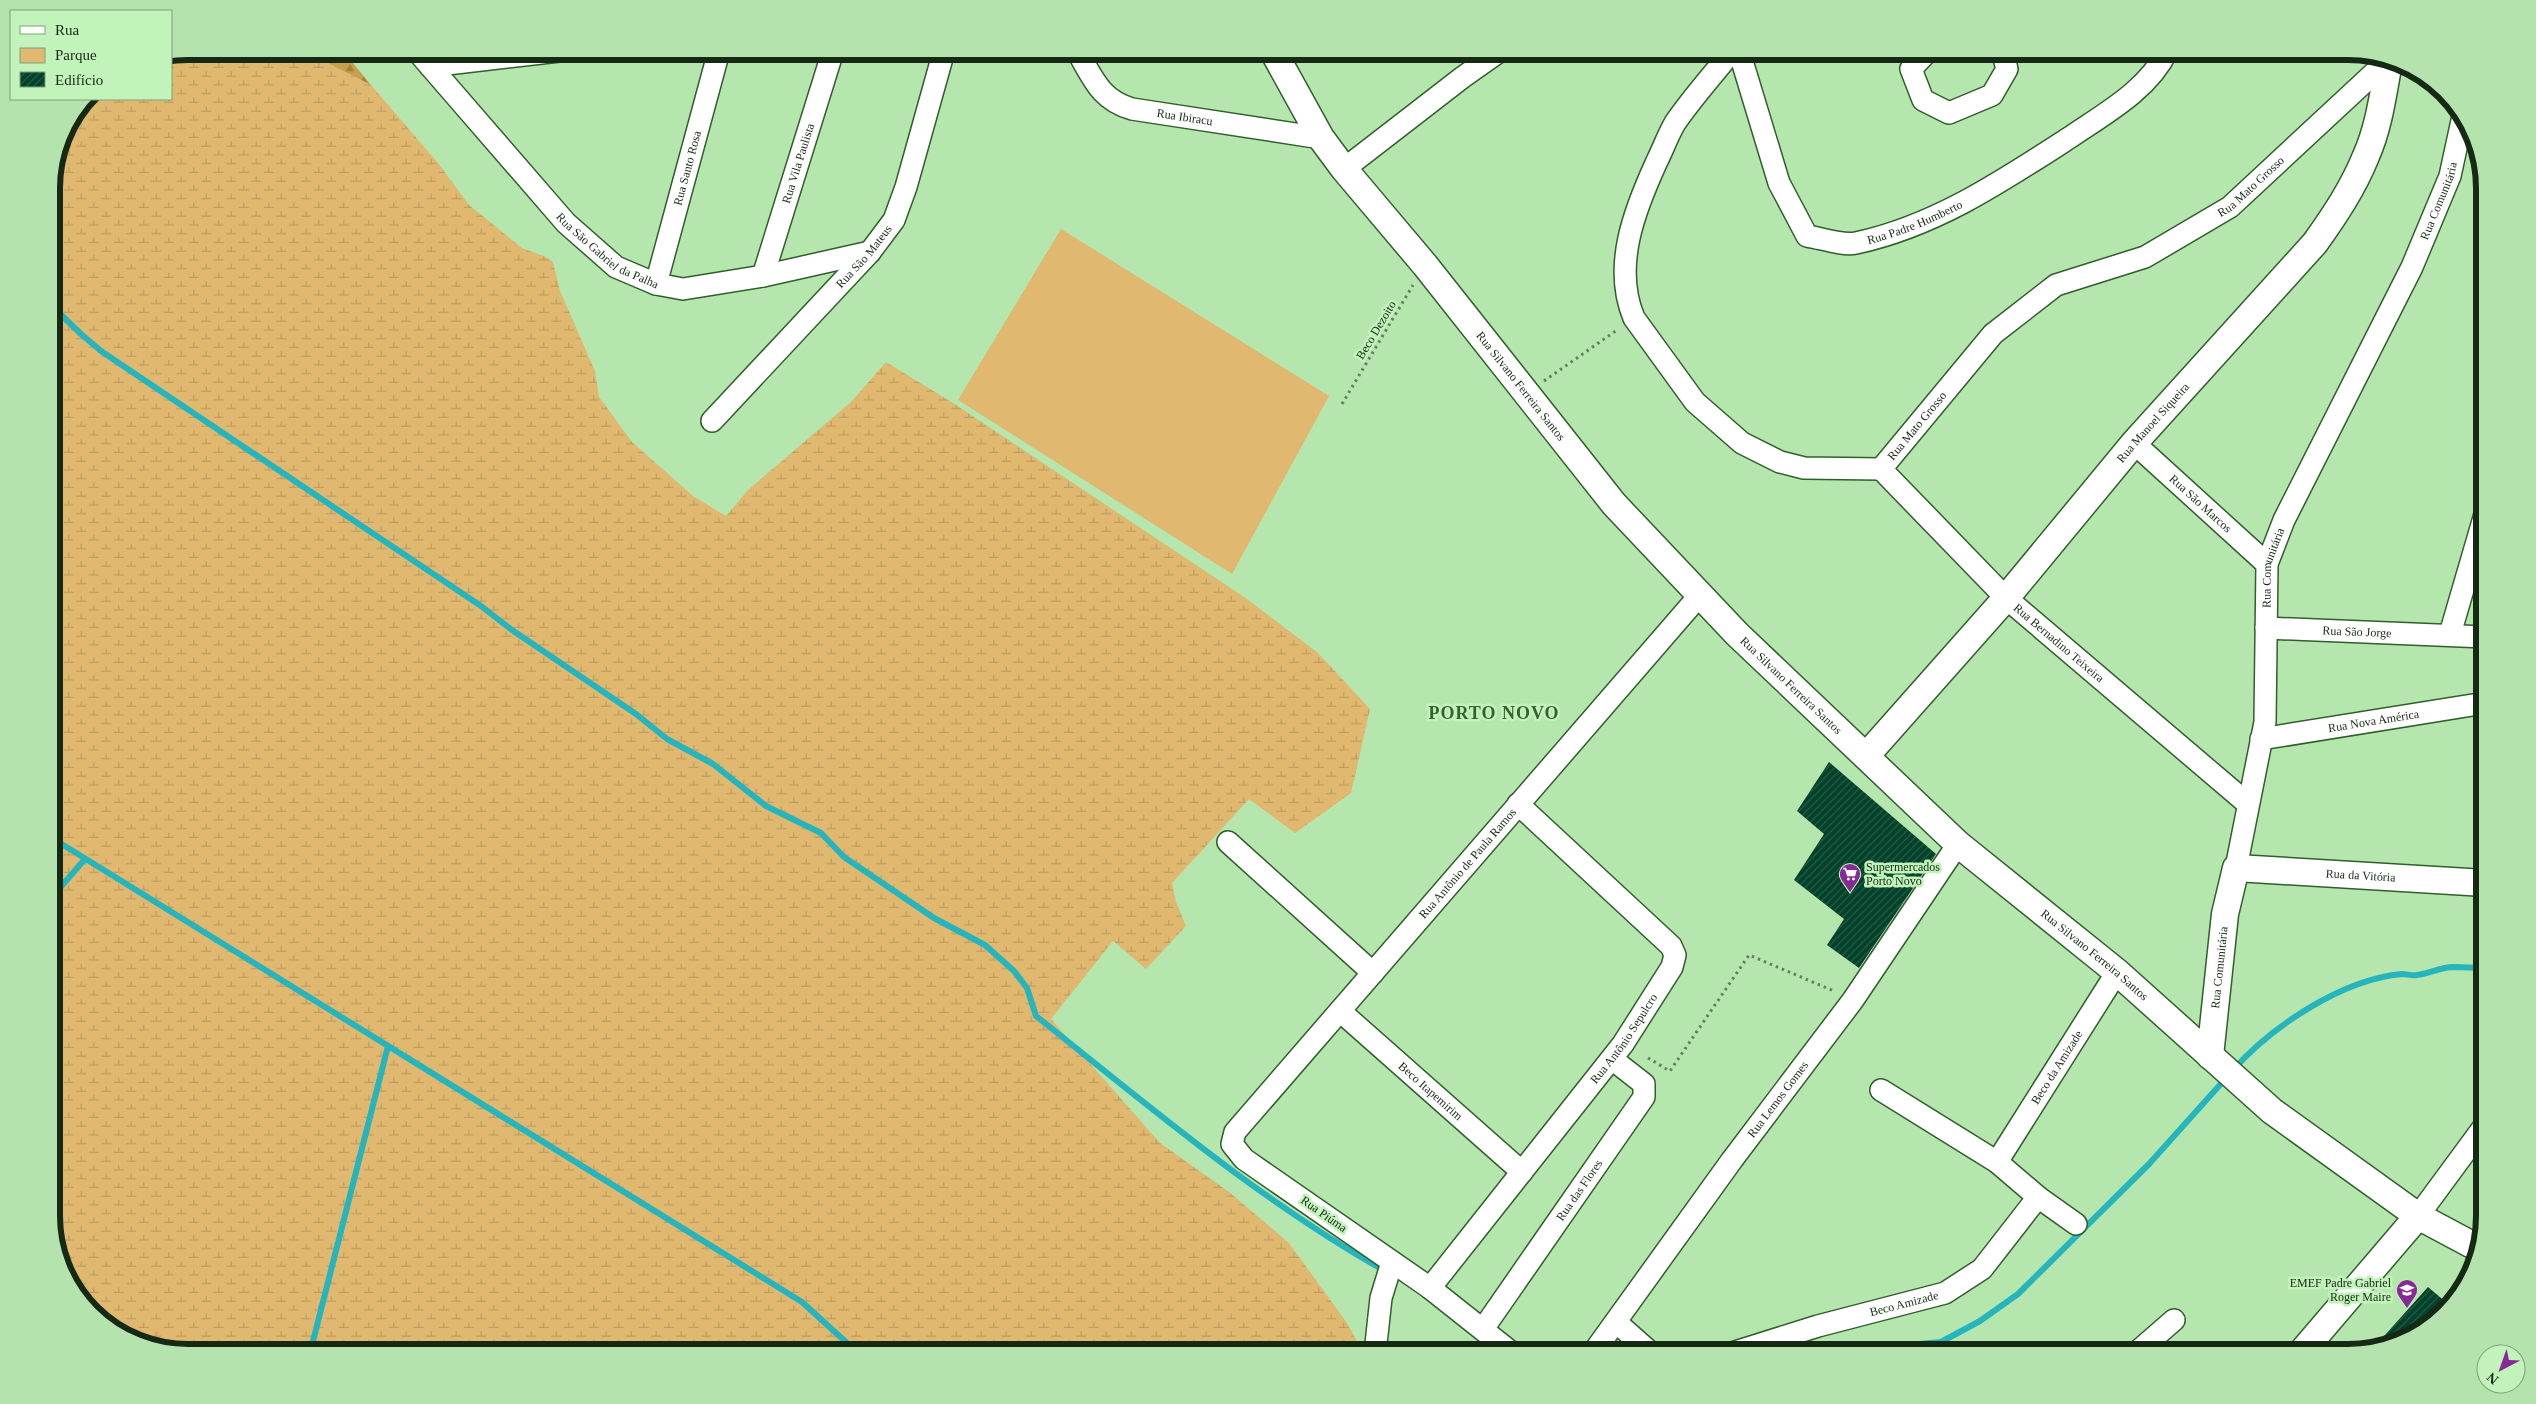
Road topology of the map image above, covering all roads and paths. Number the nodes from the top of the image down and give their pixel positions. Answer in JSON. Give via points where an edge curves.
{"nodes":[{"id":1,"x":424,"y":60,"type":"edge"},
{"id":2,"x":717,"y":60,"type":"edge"},
{"id":3,"x":830,"y":60,"type":"edge"},
{"id":4,"x":941,"y":60,"type":"edge"},
{"id":5,"x":1083,"y":60,"type":"edge"},
{"id":6,"x":1278,"y":60,"type":"edge"},
{"id":7,"x":1487,"y":60,"type":"edge"},
{"id":8,"x":1725,"y":60,"type":"edge"},
{"id":9,"x":1742,"y":60,"type":"edge"},
{"id":10,"x":1920,"y":60,"type":"edge"},
{"id":11,"x":2004,"y":60,"type":"edge"},
{"id":12,"x":2163,"y":60,"type":"edge"},
{"id":13,"x":2384,"y":65,"type":"edge"},
{"id":14,"x":2387,"y":66,"type":"edge"},
{"id":15,"x":2461,"y":127,"type":"edge"},
{"id":16,"x":1321,"y":138,"type":"junction"},
{"id":17,"x":1344,"y":169,"type":"junction"},
{"id":18,"x":870,"y":252,"type":"junction"},
{"id":19,"x":1425,"y":265,"type":"junction"},
{"id":20,"x":763,"y":276,"type":"junction"},
{"id":21,"x":656,"y":284,"type":"junction"},
{"id":22,"x":1634,"y":318,"type":"junction"},
{"id":23,"x":1526,"y":394,"type":"junction"},
{"id":24,"x":1342,"y":404,"type":"dead end"},
{"id":25,"x":712,"y":421,"type":"dead end"},
{"id":26,"x":2134,"y":443,"type":"junction"},
{"id":27,"x":1880,"y":469,"type":"junction"},
{"id":28,"x":2476,"y":542,"type":"edge"},
{"id":29,"x":2267,"y":564,"type":"junction"},
{"id":30,"x":1699,"y":596,"type":"junction"},
{"id":31,"x":2006,"y":598,"type":"junction"},
{"id":32,"x":2266,"y":628,"type":"junction"},
{"id":33,"x":2450,"y":634,"type":"junction"},
{"id":34,"x":2476,"y":636,"type":"edge"},
{"id":35,"x":2476,"y":704,"type":"edge"},
{"id":36,"x":2261,"y":739,"type":"junction"},
{"id":37,"x":1866,"y":756,"type":"junction"},
{"id":38,"x":1518,"y":804,"type":"junction"},
{"id":39,"x":2248,"y":804,"type":"junction"},
{"id":40,"x":1228,"y":842,"type":"dead end"},
{"id":41,"x":1958,"y":844,"type":"junction"},
{"id":42,"x":2236,"y":868,"type":"junction"},
{"id":43,"x":2476,"y":882,"type":"edge"},
{"id":44,"x":1373,"y":972,"type":"junction"},
{"id":45,"x":2117,"y":972,"type":"junction"},
{"id":46,"x":1853,"y":1000,"type":"junction"},
{"id":47,"x":1340,"y":1011,"type":"junction"},
{"id":48,"x":1617,"y":1051,"type":"junction"},
{"id":49,"x":2210,"y":1056,"type":"junction"},
{"id":50,"x":1881,"y":1090,"type":"dead end"},
{"id":51,"x":1235,"y":1132,"type":"joint"},
{"id":52,"x":2476,"y":1148,"type":"edge"},
{"id":53,"x":1997,"y":1162,"type":"junction"},
{"id":54,"x":1522,"y":1172,"type":"junction"},
{"id":55,"x":2038,"y":1197,"type":"junction"},
{"id":56,"x":2418,"y":1216,"type":"junction"},
{"id":57,"x":2076,"y":1224,"type":"dead end"},
{"id":58,"x":2473,"y":1245,"type":"edge"},
{"id":59,"x":1392,"y":1262,"type":"junction"},
{"id":60,"x":1430,"y":1288,"type":"junction"},
{"id":61,"x":2174,"y":1320,"type":"dead end"},
{"id":62,"x":1616,"y":1322,"type":"junction"},
{"id":63,"x":1483,"y":1330,"type":"junction"},
{"id":64,"x":1376,"y":1344,"type":"edge"},
{"id":65,"x":1501,"y":1344,"type":"edge"},
{"id":66,"x":1600,"y":1344,"type":"edge"},
{"id":67,"x":1641,"y":1344,"type":"edge"},
{"id":68,"x":1761,"y":1344,"type":"edge"},
{"id":69,"x":2146,"y":1344,"type":"edge"},
{"id":70,"x":2309,"y":1344,"type":"edge"}],
"edges":[{"from":1,"to":21,"type":"street","name":"Rua São Gabriel da Palha","via":[[566,223],[616,267]]},
{"from":2,"to":21,"type":"street","name":"Rua Santo Rosa"},
{"from":3,"to":20,"type":"street","name":"Rua Vila Paulista"},
{"from":4,"to":18,"type":"street","name":"Rua São Mateus","via":[[897,212]]},
{"from":5,"to":16,"type":"street","name":"Rua Ibiracu","via":[[1101,90],[1118,105],[1132,110]]},
{"from":6,"to":16,"type":"street","name":"Rua Silvano Ferreira Santos"},
{"from":7,"to":17,"type":"street"},
{"from":8,"to":22,"type":"street","name":"Rua Mato Grosso","via":[[1674,124],[1640,198],[1625,256],[1624,273]]},
{"from":9,"to":12,"type":"street","name":"Rua Padre Humberto","via":[[1779,183],[1807,236],[1853,244],[1915,226],[1991,189],[2118,104],[2159,68]]},
{"from":10,"to":11,"type":"street","via":[[1911,69],[1923,100],[1949,113],[1992,95],[2007,69]]},
{"from":13,"to":27,"type":"street","name":"Rua Mato Grosso","via":[[2230,207],[2145,257],[2056,286],[1993,334]]},
{"from":14,"to":26,"type":"street","name":"Rua Manoel Siqueira","via":[[2379,114],[2366,156],[2341,207],[2315,243]]},
{"from":15,"to":29,"type":"street","name":"Rua Comunitária","via":[[2450,176],[2412,266],[2284,520]]},
{"from":16,"to":17,"type":"street","name":"Rua Silvano Ferreira Santos"},
{"from":17,"to":19,"type":"street","name":"Rua Silvano Ferreira Santos"},
{"from":18,"to":20,"type":"street","name":"Rua São Gabriel da Palha"},
{"from":18,"to":25,"type":"street","name":"Rua São Mateus"},
{"from":19,"to":23,"type":"street","name":"Rua Silvano Ferreira Santos"},
{"from":19,"to":24,"type":"path","name":"Beco Dezoito"},
{"from":20,"to":21,"type":"street","name":"Rua São Gabriel da Palha","via":[[683,289]]},
{"from":22,"to":23,"type":"path"},
{"from":22,"to":27,"type":"street","name":"Rua Mato Grosso","via":[[1694,402],[1742,443],[1780,462],[1804,468]]},
{"from":23,"to":30,"type":"street","name":"Rua Silvano Ferreira Santos","via":[[1614,504]]},
{"from":26,"to":29,"type":"street","name":"Rua São Marcos"},
{"from":26,"to":31,"type":"street","name":"Rua Manoel Siqueira"},
{"from":27,"to":31,"type":"street","name":"Rua Bernadino Teixeira"},
{"from":28,"to":33,"type":"street"},
{"from":29,"to":32,"type":"street","name":"Rua Comunitária"},
{"from":30,"to":37,"type":"street","name":"Rua Silvano Ferreira Santos"},
{"from":30,"to":38,"type":"street","name":"Rua Antônio de Paula Ramos"},
{"from":31,"to":37,"type":"street","name":"Rua Manoel Siqueira"},
{"from":31,"to":39,"type":"street","name":"Rua Bernadino Teixeira"},
{"from":32,"to":33,"type":"street","name":"Rua São Jorge"},
{"from":32,"to":36,"type":"street","name":"Rua Comunitária","via":[[2265,722]]},
{"from":33,"to":34,"type":"street","name":"Rua São Jorge"},
{"from":35,"to":36,"type":"street","name":"Rua Nova América"},
{"from":36,"to":39,"type":"street","name":"Rua Comunitária"},
{"from":37,"to":41,"type":"street","name":"Rua Silvano Ferreira Santos"},
{"from":38,"to":44,"type":"street","name":"Rua Antônio de Paula Ramos"},
{"from":38,"to":48,"type":"street","name":"Rua Antônio Sepulcro","via":[[1671,946],[1675,955],[1672,967]]},
{"from":39,"to":42,"type":"street","name":"Rua Comunitária"},
{"from":40,"to":44,"type":"street"},
{"from":41,"to":45,"type":"street","name":"Rua Silvano Ferreira Santos"},
{"from":41,"to":46,"type":"street","name":"Rua Lemos Gomes"},
{"from":42,"to":43,"type":"street","name":"Rua da Vitória"},
{"from":42,"to":49,"type":"street","name":"Rua Comunitária","via":[[2225,914]]},
{"from":44,"to":47,"type":"street","name":"Rua Antônio de Paula Ramos"},
{"from":45,"to":49,"type":"street","name":"Rua Silvano Ferreira Santos"},
{"from":45,"to":53,"type":"street","name":"Beco da Amizade"},
{"from":46,"to":48,"type":"path","via":[[1749,955],[1670,1071]]},
{"from":46,"to":62,"type":"street","name":"Rua Lemos Gomes","via":[[1732,1160]]},
{"from":47,"to":51,"type":"street","name":"Rua Antônio de Paula Ramos"},
{"from":47,"to":54,"type":"street","name":"Beco Itapemirim"},
{"from":48,"to":54,"type":"street","name":"Rua Antônio Sepulcro"},
{"from":48,"to":63,"type":"street","name":"Rua das Flores","via":[[1644,1084],[1644,1097]]},
{"from":49,"to":56,"type":"street","name":"Rua Silvano Ferreira Santos","via":[[2272,1111]]},
{"from":50,"to":53,"type":"street"},
{"from":51,"to":59,"type":"street","name":"Rua Piúma","via":[[1232,1144],[1244,1159]]},
{"from":52,"to":56,"type":"street"},
{"from":53,"to":55,"type":"street"},
{"from":54,"to":60,"type":"street","name":"Rua Antônio Sepulcro"},
{"from":55,"to":57,"type":"street"},
{"from":55,"to":68,"type":"street","name":"Beco Amizade","via":[[1982,1269],[1945,1292]]},
{"from":56,"to":58,"type":"street","name":"Rua Silvano Ferreira Santos"},
{"from":56,"to":70,"type":"street"},
{"from":59,"to":60,"type":"street","name":"Rua Piúma"},
{"from":59,"to":64,"type":"street","via":[[1382,1298]]},
{"from":60,"to":63,"type":"street","name":"Rua Piúma"},
{"from":61,"to":69,"type":"street"},
{"from":62,"to":66,"type":"street","name":"Rua Lemos Gomes"},
{"from":62,"to":67,"type":"street"},
{"from":63,"to":65,"type":"street","name":"Rua Piúma"}]}
